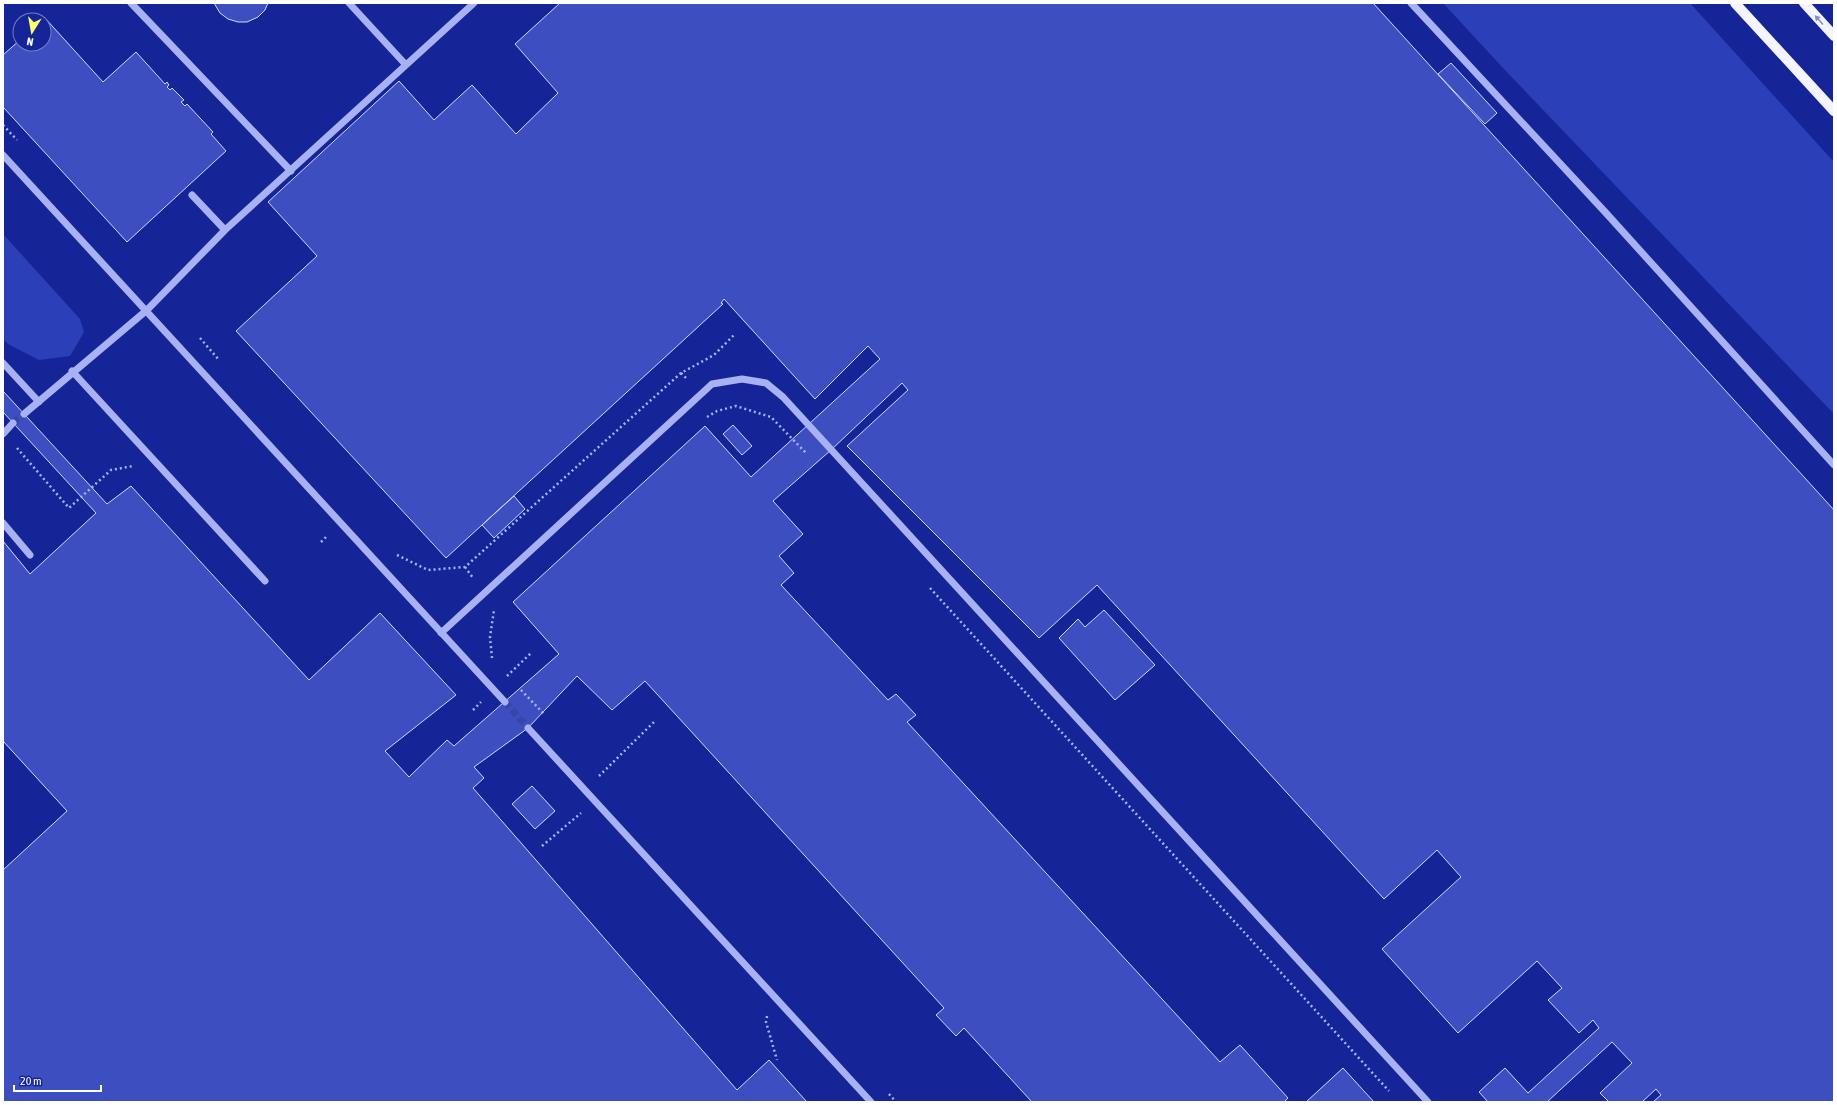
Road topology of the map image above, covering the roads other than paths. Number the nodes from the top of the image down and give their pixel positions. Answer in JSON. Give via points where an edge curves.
{"nodes":[{"id":1,"x":131,"y":3,"type":"edge"},
{"id":2,"x":349,"y":3,"type":"edge"},
{"id":3,"x":474,"y":3,"type":"edge"},
{"id":4,"x":1411,"y":3,"type":"edge"},
{"id":5,"x":1735,"y":3,"type":"edge"},
{"id":6,"x":1804,"y":3,"type":"edge"},
{"id":7,"x":1834,"y":36,"type":"edge"},
{"id":8,"x":406,"y":65,"type":"junction"},
{"id":9,"x":1834,"y":111,"type":"edge"},
{"id":10,"x":3,"y":154,"type":"edge"},
{"id":11,"x":290,"y":171,"type":"junction"},
{"id":12,"x":192,"y":195,"type":"dead end"},
{"id":13,"x":225,"y":230,"type":"junction"},
{"id":14,"x":147,"y":310,"type":"junction"},
{"id":15,"x":3,"y":363,"type":"edge"},
{"id":16,"x":72,"y":371,"type":"junction"},
{"id":17,"x":39,"y":402,"type":"junction"},
{"id":18,"x":24,"y":414,"type":"tunnel mouth"},
{"id":19,"x":13,"y":423,"type":"tunnel mouth"},
{"id":20,"x":3,"y":434,"type":"edge"},
{"id":21,"x":1834,"y":465,"type":"edge"},
{"id":22,"x":3,"y":523,"type":"edge"},
{"id":23,"x":30,"y":555,"type":"dead end"},
{"id":24,"x":265,"y":581,"type":"dead end"},
{"id":25,"x":441,"y":633,"type":"junction"},
{"id":26,"x":505,"y":702,"type":"tunnel mouth"},
{"id":27,"x":528,"y":728,"type":"tunnel mouth"},
{"id":28,"x":871,"y":1102,"type":"edge"},
{"id":29,"x":1428,"y":1102,"type":"edge"}],
"edges":[{"from":1,"to":11,"type":"lane"},
{"from":2,"to":8,"type":"lane"},
{"from":3,"to":8,"type":"lane"},
{"from":4,"to":21,"type":"lane","via":[[1606,213]]},
{"from":5,"to":9,"type":"main road"},
{"from":7,"to":6,"type":"main road","one_way":true},
{"from":8,"to":11,"type":"lane"},
{"from":10,"to":14,"type":"lane"},
{"from":11,"to":13,"type":"lane"},
{"from":12,"to":13,"type":"lane"},
{"from":13,"to":14,"type":"lane"},
{"from":14,"to":16,"type":"lane"},
{"from":14,"to":25,"type":"lane"},
{"from":15,"to":17,"type":"lane"},
{"from":16,"to":17,"type":"lane"},
{"from":16,"to":24,"type":"lane"},
{"from":17,"to":18,"type":"lane"},
{"from":19,"to":20,"type":"lane"},
{"from":22,"to":23,"type":"lane"},
{"from":25,"to":26,"type":"lane"},
{"from":25,"to":29,"type":"lane","via":[[712,384],[742,379],[766,383],[783,397]]},
{"from":27,"to":28,"type":"lane"}]}
